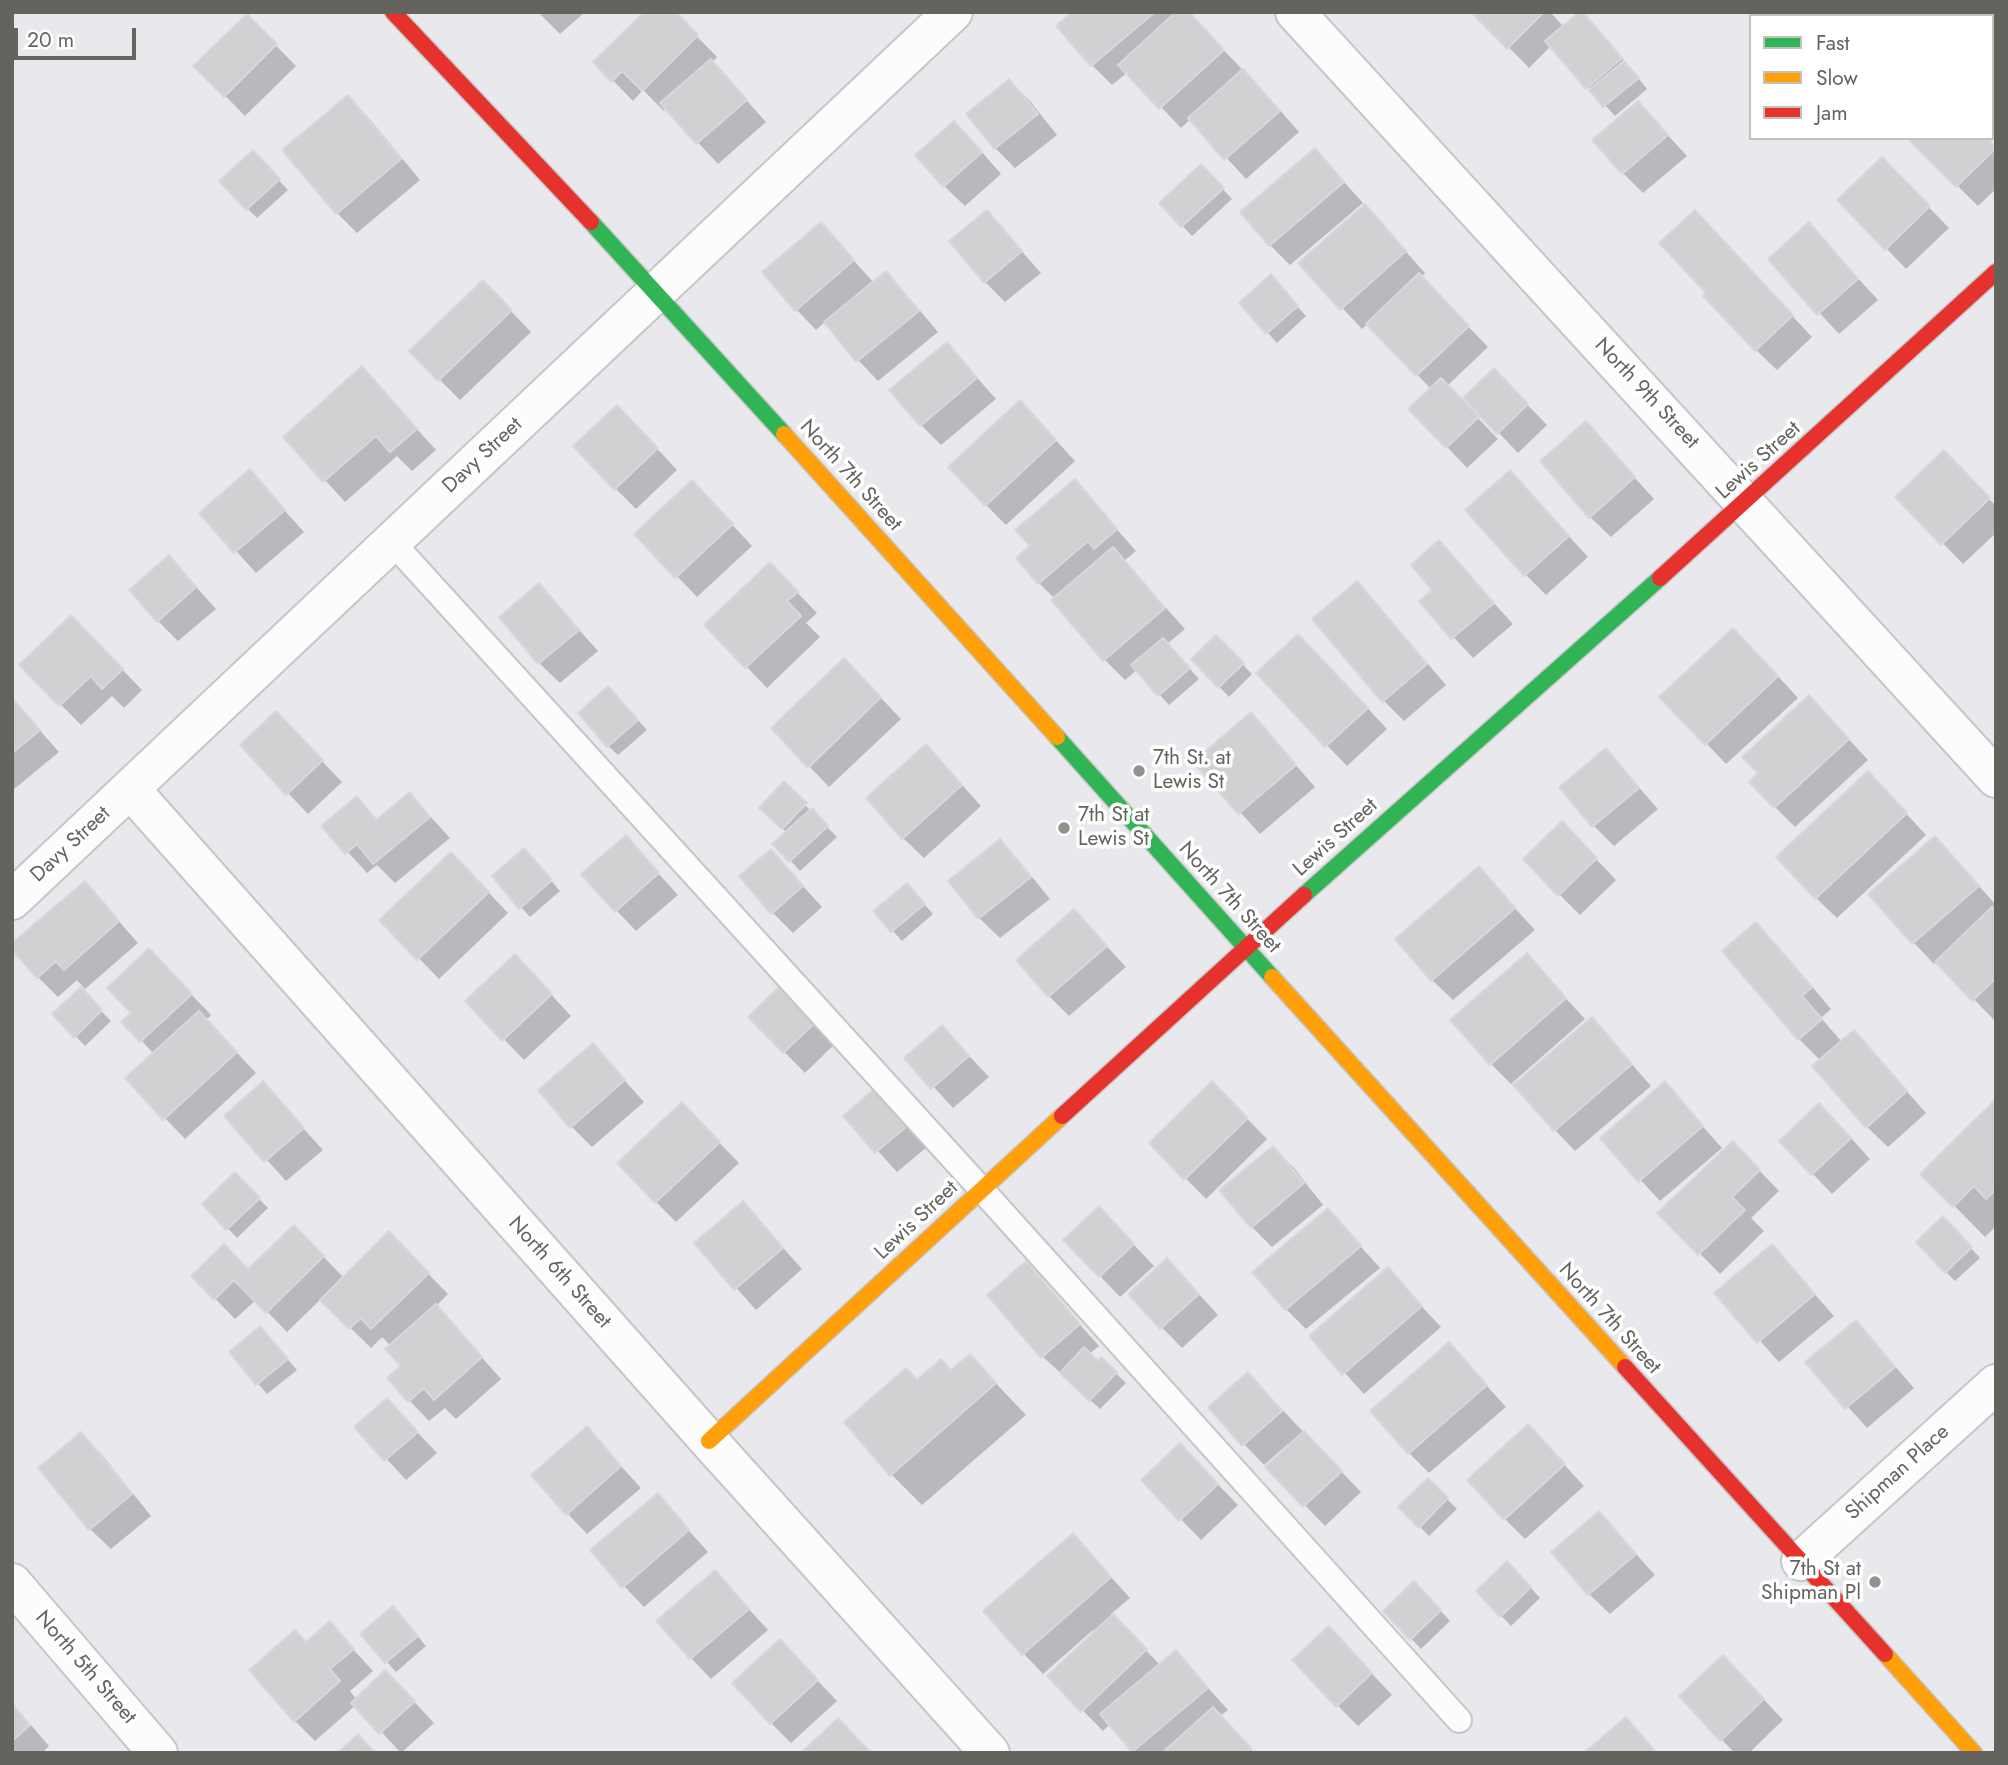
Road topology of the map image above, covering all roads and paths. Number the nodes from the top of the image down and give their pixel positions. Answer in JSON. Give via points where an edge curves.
{"nodes":[{"id":1,"x":393,"y":12,"type":"edge"},
{"id":2,"x":953,"y":12,"type":"edge"},
{"id":3,"x":1295,"y":12,"type":"edge"},
{"id":4,"x":1996,"y":272,"type":"edge"},
{"id":5,"x":657,"y":292,"type":"junction"},
{"id":6,"x":1745,"y":502,"type":"junction"},
{"id":7,"x":392,"y":542,"type":"junction"},
{"id":8,"x":1996,"y":778,"type":"edge"},
{"id":9,"x":131,"y":790,"type":"junction"},
{"id":10,"x":12,"y":900,"type":"edge"},
{"id":11,"x":1245,"y":947,"type":"junction"},
{"id":12,"x":982,"y":1190,"type":"junction"},
{"id":13,"x":1996,"y":1384,"type":"edge"},
{"id":14,"x":709,"y":1441,"type":"junction"},
{"id":15,"x":1801,"y":1561,"type":"junction"},
{"id":16,"x":12,"y":1583,"type":"edge"},
{"id":17,"x":1459,"y":1720,"type":"dead end"},
{"id":18,"x":151,"y":1750,"type":"edge"},
{"id":19,"x":990,"y":1753,"type":"edge"},
{"id":20,"x":1974,"y":1753,"type":"edge"}],
"edges":[{"from":1,"to":5,"type":"street","name":"North 7th Street"},
{"from":2,"to":5,"type":"street","name":"Davy Street"},
{"from":3,"to":6,"type":"street","name":"North 9th Street"},
{"from":4,"to":6,"type":"street","name":"Lewis Street"},
{"from":5,"to":7,"type":"street","name":"Davy Street"},
{"from":5,"to":11,"type":"street","name":"North 7th Street"},
{"from":6,"to":8,"type":"street","name":"North 9th Street"},
{"from":6,"to":11,"type":"street","name":"Lewis Street"},
{"from":7,"to":9,"type":"street","name":"Davy Street"},
{"from":7,"to":12,"type":"lane"},
{"from":9,"to":10,"type":"street","name":"Davy Street"},
{"from":9,"to":14,"type":"street","name":"North 6th Street"},
{"from":11,"to":12,"type":"street","name":"Lewis Street"},
{"from":11,"to":15,"type":"street","name":"North 7th Street"},
{"from":12,"to":14,"type":"street","name":"Lewis Street"},
{"from":12,"to":17,"type":"lane"},
{"from":13,"to":15,"type":"street","name":"Shipman Place"},
{"from":14,"to":19,"type":"street","name":"North 6th Street"},
{"from":15,"to":20,"type":"street","name":"North 7th Street"},
{"from":16,"to":18,"type":"street","name":"North 5th Street"}]}
